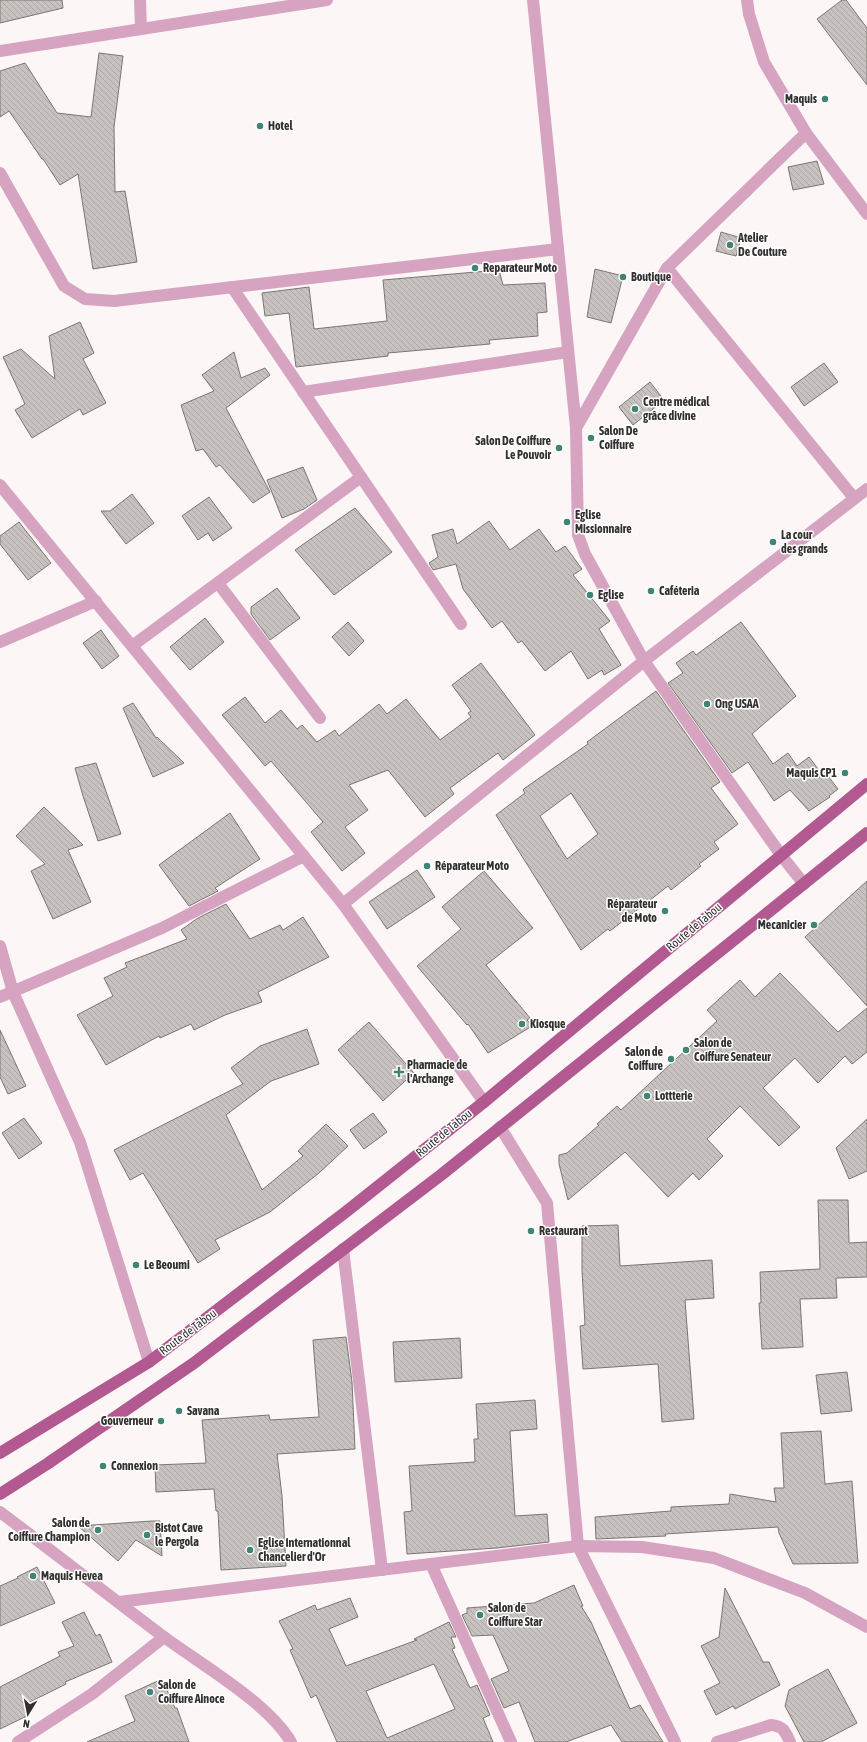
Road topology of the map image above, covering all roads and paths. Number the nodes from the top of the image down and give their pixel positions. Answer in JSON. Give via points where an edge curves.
{"nodes":[{"id":1,"x":140,"y":0,"type":"edge"},
{"id":2,"x":327,"y":0,"type":"edge"},
{"id":3,"x":533,"y":0,"type":"edge"},
{"id":4,"x":747,"y":0,"type":"edge"},
{"id":5,"x":141,"y":29,"type":"junction"},
{"id":6,"x":0,"y":51,"type":"edge"},
{"id":7,"x":806,"y":133,"type":"junction"},
{"id":8,"x":0,"y":173,"type":"edge"},
{"id":9,"x":867,"y":214,"type":"edge"},
{"id":10,"x":558,"y":249,"type":"junction"},
{"id":11,"x":667,"y":268,"type":"junction"},
{"id":12,"x":232,"y":287,"type":"junction"},
{"id":13,"x":568,"y":352,"type":"junction"},
{"id":14,"x":303,"y":392,"type":"junction"},
{"id":15,"x":576,"y":428,"type":"junction"},
{"id":16,"x":361,"y":477,"type":"junction"},
{"id":17,"x":0,"y":485,"type":"edge"},
{"id":18,"x":867,"y":489,"type":"edge"},
{"id":19,"x":854,"y":498,"type":"junction"},
{"id":20,"x":218,"y":583,"type":"junction"},
{"id":21,"x":96,"y":601,"type":"junction"},
{"id":22,"x":461,"y":624,"type":"dead end"},
{"id":23,"x":0,"y":642,"type":"edge"},
{"id":24,"x":132,"y":646,"type":"junction"},
{"id":25,"x":644,"y":661,"type":"junction"},
{"id":26,"x":320,"y":718,"type":"dead end"},
{"id":27,"x":867,"y":784,"type":"edge"},
{"id":28,"x":867,"y":833,"type":"edge"},
{"id":29,"x":781,"y":855,"type":"junction"},
{"id":30,"x":304,"y":856,"type":"junction"},
{"id":31,"x":804,"y":884,"type":"junction"},
{"id":32,"x":342,"y":904,"type":"junction"},
{"id":33,"x":0,"y":946,"type":"edge"},
{"id":34,"x":13,"y":992,"type":"junction"},
{"id":35,"x":0,"y":997,"type":"edge"},
{"id":36,"x":484,"y":1102,"type":"junction"},
{"id":37,"x":500,"y":1127,"type":"junction"},
{"id":38,"x":343,"y":1249,"type":"junction"},
{"id":39,"x":149,"y":1362,"type":"junction"},
{"id":40,"x":0,"y":1454,"type":"edge"},
{"id":41,"x":0,"y":1494,"type":"edge"},
{"id":42,"x":0,"y":1512,"type":"edge"},
{"id":43,"x":578,"y":1546,"type":"junction"},
{"id":44,"x":431,"y":1564,"type":"junction"},
{"id":45,"x":382,"y":1570,"type":"junction"},
{"id":46,"x":119,"y":1602,"type":"junction"},
{"id":47,"x":867,"y":1627,"type":"edge"},
{"id":48,"x":164,"y":1637,"type":"junction"},
{"id":49,"x":18,"y":1742,"type":"edge"},
{"id":50,"x":291,"y":1742,"type":"edge"},
{"id":51,"x":511,"y":1742,"type":"edge"},
{"id":52,"x":675,"y":1742,"type":"edge"},
{"id":53,"x":717,"y":1742,"type":"edge"},
{"id":54,"x":790,"y":1742,"type":"edge"}],
"edges":[{"from":1,"to":5,"type":"street"},
{"from":2,"to":5,"type":"street"},
{"from":3,"to":10,"type":"street"},
{"from":4,"to":7,"type":"street","via":[[764,62]]},
{"from":5,"to":6,"type":"street"},
{"from":7,"to":9,"type":"street"},
{"from":7,"to":11,"type":"street"},
{"from":8,"to":12,"type":"street","via":[[64,286],[85,299],[114,301]]},
{"from":10,"to":12,"type":"street"},
{"from":10,"to":13,"type":"street"},
{"from":11,"to":15,"type":"street"},
{"from":11,"to":19,"type":"street"},
{"from":12,"to":14,"type":"street"},
{"from":13,"to":14,"type":"street"},
{"from":13,"to":15,"type":"street"},
{"from":14,"to":16,"type":"street"},
{"from":15,"to":25,"type":"street","via":[[578,535],[585,554]]},
{"from":16,"to":20,"type":"street"},
{"from":16,"to":22,"type":"street"},
{"from":17,"to":21,"type":"street"},
{"from":18,"to":19,"type":"street"},
{"from":19,"to":25,"type":"street"},
{"from":20,"to":24,"type":"street"},
{"from":20,"to":26,"type":"street"},
{"from":21,"to":23,"type":"street"},
{"from":21,"to":24,"type":"street"},
{"from":24,"to":30,"type":"street"},
{"from":25,"to":29,"type":"street"},
{"from":25,"to":32,"type":"street"},
{"from":27,"to":29,"type":"main road","name":"Route de Tabou"},
{"from":28,"to":31,"type":"main road"},
{"from":29,"to":31,"type":"street"},
{"from":29,"to":36,"type":"main road","name":"Route de Tabou"},
{"from":30,"to":32,"type":"street"},
{"from":30,"to":34,"type":"street","via":[[162,928]]},
{"from":31,"to":37,"type":"main road"},
{"from":32,"to":36,"type":"street"},
{"from":33,"to":34,"type":"street"},
{"from":34,"to":35,"type":"street"},
{"from":34,"to":39,"type":"street","via":[[80,1142]]},
{"from":36,"to":39,"type":"main road","name":"Route de Tabou","via":[[348,1211]]},
{"from":37,"to":38,"type":"main road"},
{"from":37,"to":43,"type":"street","via":[[547,1203]]},
{"from":38,"to":41,"type":"main road","via":[[194,1363]]},
{"from":38,"to":45,"type":"street"},
{"from":39,"to":40,"type":"main road","name":"Route de Tabou"},
{"from":42,"to":46,"type":"street"},
{"from":43,"to":44,"type":"street"},
{"from":43,"to":47,"type":"street","via":[[642,1547],[714,1558],[805,1593]]},
{"from":43,"to":52,"type":"street"},
{"from":44,"to":45,"type":"street"},
{"from":44,"to":51,"type":"street"},
{"from":45,"to":46,"type":"street"},
{"from":46,"to":48,"type":"street"},
{"from":48,"to":49,"type":"street","via":[[92,1694]]},
{"from":48,"to":50,"type":"street","via":[[254,1702],[286,1732]]},
{"from":53,"to":54,"type":"street","via":[[771,1725],[779,1725],[784,1729]]}]}
